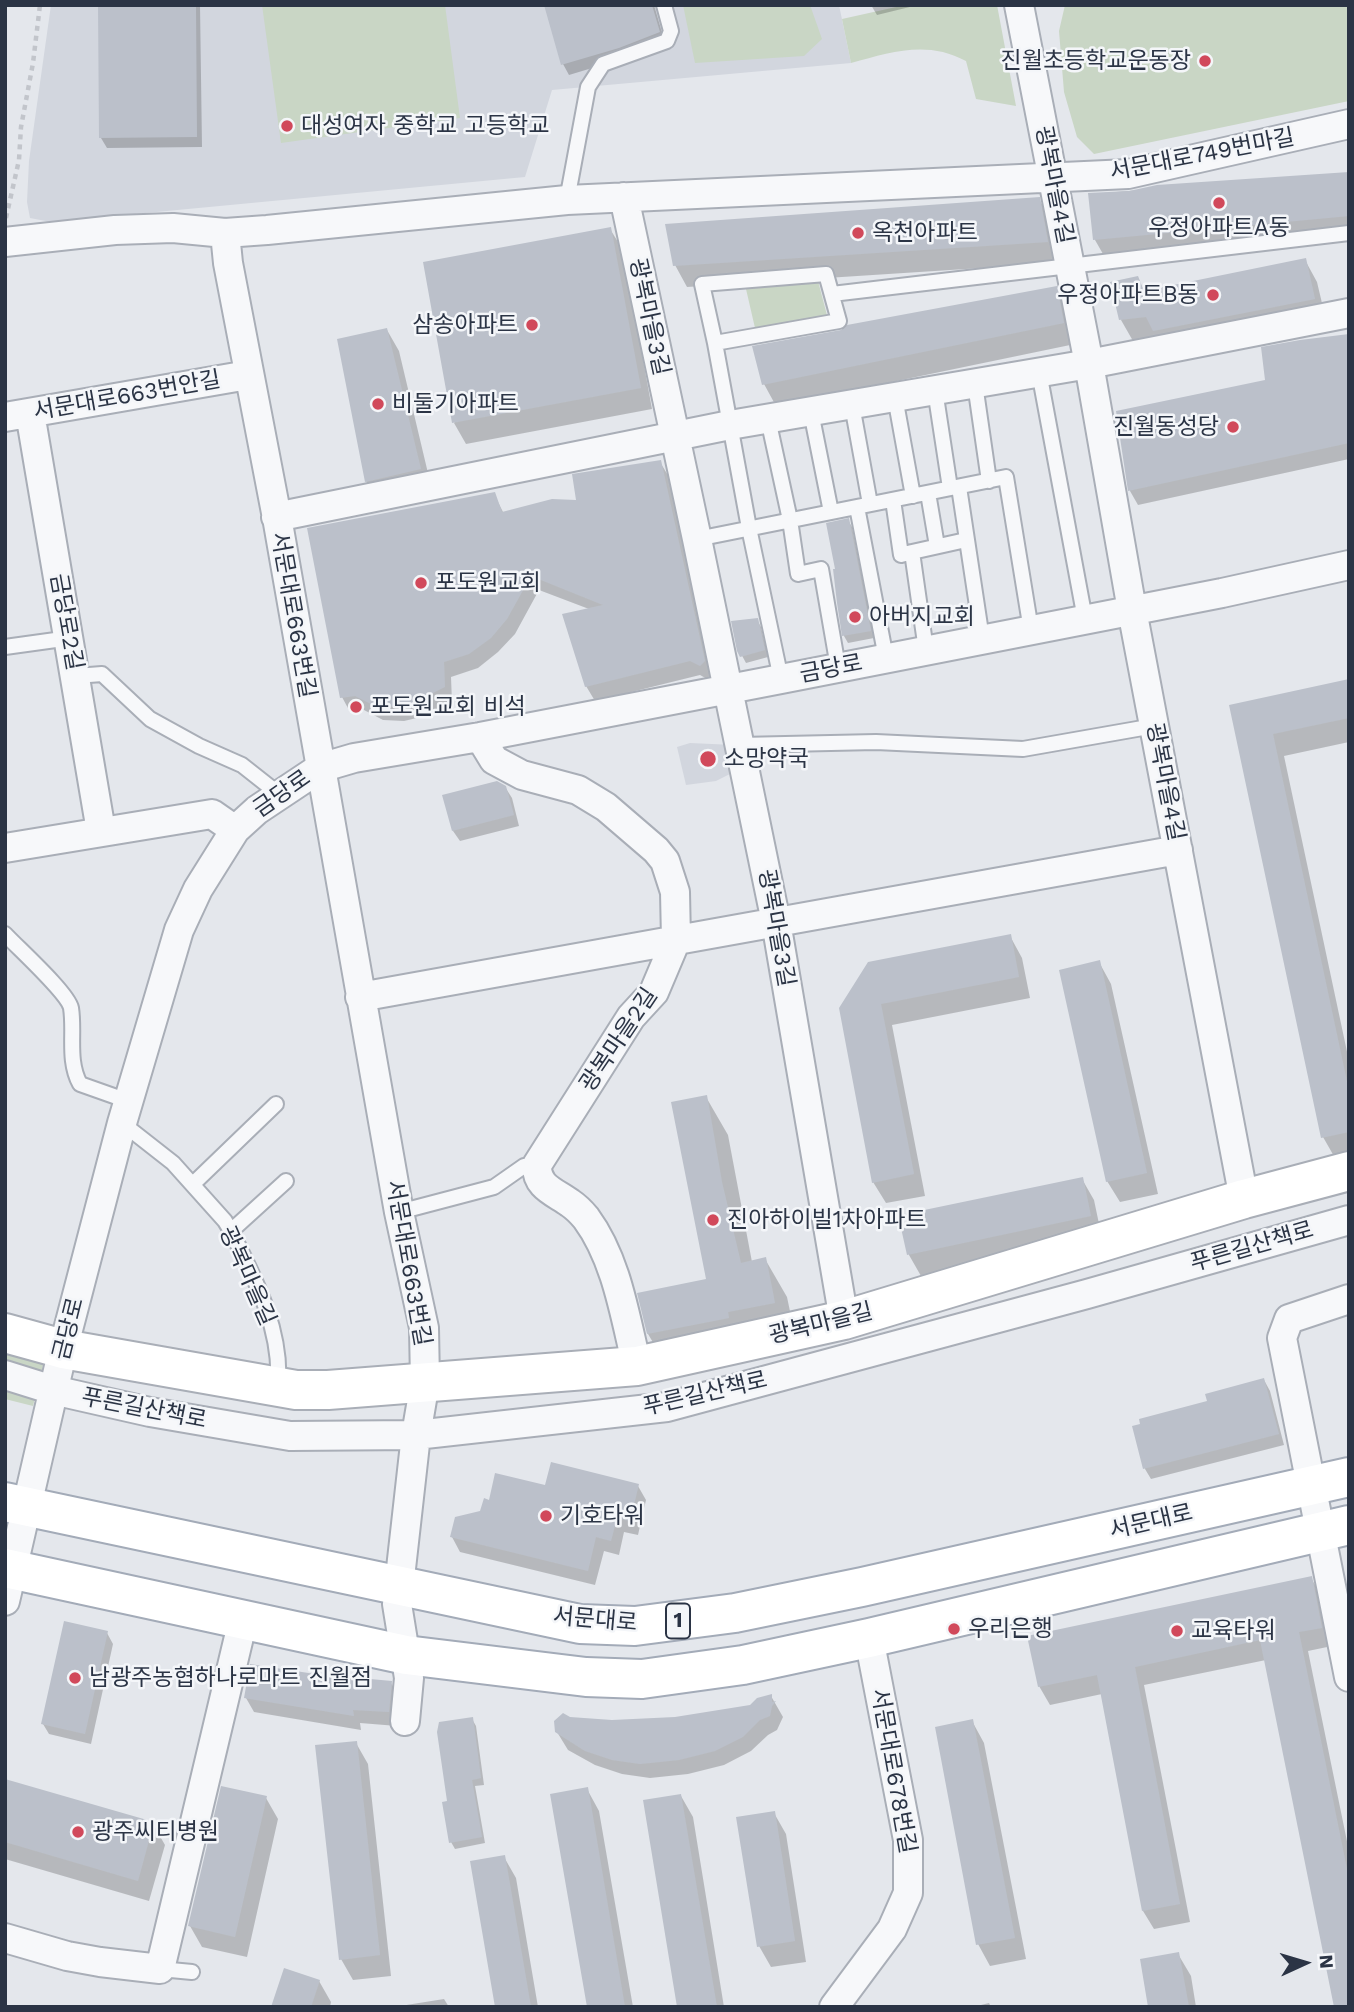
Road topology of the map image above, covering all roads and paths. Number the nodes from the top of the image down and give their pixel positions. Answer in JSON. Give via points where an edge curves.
{"nodes":[{"id":1,"x":40,"y":5,"type":"edge"},
{"id":2,"x":664,"y":5,"type":"edge"},
{"id":3,"x":1019,"y":5,"type":"edge"},
{"id":4,"x":1349,"y":124,"type":"edge"},
{"id":5,"x":1054,"y":178,"type":"junction"},
{"id":6,"x":624,"y":197,"type":"junction"},
{"id":7,"x":567,"y":200,"type":"junction"},
{"id":8,"x":5,"y":227,"type":"edge"},
{"id":9,"x":225,"y":233,"type":"junction"},
{"id":10,"x":1349,"y":233,"type":"edge"},
{"id":11,"x":5,"y":242,"type":"edge"},
{"id":12,"x":1070,"y":266,"type":"junction"},
{"id":13,"x":832,"y":294,"type":"junction"},
{"id":14,"x":1349,"y":313,"type":"edge"},
{"id":15,"x":715,"y":343,"type":"junction"},
{"id":16,"x":1089,"y":364,"type":"junction"},
{"id":17,"x":1039,"y":372,"type":"junction"},
{"id":18,"x":248,"y":375,"type":"junction"},
{"id":19,"x":975,"y":384,"type":"junction"},
{"id":20,"x":935,"y":390,"type":"junction"},
{"id":21,"x":887,"y":399,"type":"junction"},
{"id":22,"x":852,"y":405,"type":"junction"},
{"id":23,"x":811,"y":412,"type":"junction"},
{"id":24,"x":18,"y":415,"type":"edge"},
{"id":25,"x":768,"y":419,"type":"junction"},
{"id":26,"x":730,"y":425,"type":"junction"},
{"id":27,"x":674,"y":437,"type":"junction"},
{"id":28,"x":989,"y":481,"type":"junction"},
{"id":29,"x":954,"y":487,"type":"junction"},
{"id":30,"x":921,"y":494,"type":"junction"},
{"id":31,"x":893,"y":500,"type":"junction"},
{"id":32,"x":863,"y":506,"type":"junction"},
{"id":33,"x":831,"y":512,"type":"junction"},
{"id":34,"x":276,"y":517,"type":"junction"},
{"id":35,"x":790,"y":520,"type":"junction"},
{"id":36,"x":749,"y":528,"type":"junction"},
{"id":37,"x":698,"y":539,"type":"junction"},
{"id":38,"x":966,"y":540,"type":"junction"},
{"id":39,"x":937,"y":546,"type":"junction"},
{"id":40,"x":912,"y":552,"type":"junction"},
{"id":41,"x":1349,"y":565,"type":"edge"},
{"id":42,"x":1132,"y":610,"type":"junction"},
{"id":43,"x":1085,"y":619,"type":"junction"},
{"id":44,"x":1031,"y":630,"type":"junction"},
{"id":45,"x":69,"y":638,"type":"junction"},
{"id":46,"x":982,"y":639,"type":"junction"},
{"id":47,"x":5,"y":647,"type":"edge"},
{"id":48,"x":926,"y":650,"type":"junction"},
{"id":49,"x":886,"y":658,"type":"junction"},
{"id":50,"x":838,"y":667,"type":"junction"},
{"id":51,"x":76,"y":676,"type":"junction"},
{"id":52,"x":781,"y":679,"type":"junction"},
{"id":53,"x":729,"y":689,"type":"junction"},
{"id":54,"x":1154,"y":726,"type":"junction"},
{"id":55,"x":480,"y":737,"type":"junction"},
{"id":56,"x":740,"y":745,"type":"junction"},
{"id":57,"x":320,"y":768,"type":"junction"},
{"id":58,"x":280,"y":795,"type":"junction"},
{"id":59,"x":235,"y":830,"type":"junction"},
{"id":60,"x":101,"y":831,"type":"junction"},
{"id":61,"x":5,"y":848,"type":"edge"},
{"id":62,"x":1178,"y":850,"type":"junction"},
{"id":63,"x":776,"y":922,"type":"junction"},
{"id":64,"x":5,"y":934,"type":"edge"},
{"id":65,"x":676,"y":940,"type":"junction"},
{"id":66,"x":360,"y":997,"type":"junction"},
{"id":67,"x":276,"y":1104,"type":"dead end"},
{"id":68,"x":125,"y":1112,"type":"junction"},
{"id":69,"x":537,"y":1165,"type":"junction"},
{"id":70,"x":1349,"y":1171,"type":"edge"},
{"id":71,"x":286,"y":1181,"type":"dead end"},
{"id":72,"x":193,"y":1184,"type":"junction"},
{"id":73,"x":1244,"y":1199,"type":"junction"},
{"id":74,"x":399,"y":1212,"type":"junction"},
{"id":75,"x":1349,"y":1220,"type":"edge"},
{"id":76,"x":231,"y":1231,"type":"junction"},
{"id":77,"x":1349,"y":1299,"type":"edge"},
{"id":78,"x":844,"y":1320,"type":"junction"},
{"id":79,"x":5,"y":1333,"type":"edge"},
{"id":80,"x":64,"y":1349,"type":"junction"},
{"id":81,"x":637,"y":1366,"type":"junction"},
{"id":82,"x":5,"y":1375,"type":"edge"},
{"id":83,"x":425,"y":1382,"type":"junction"},
{"id":84,"x":278,"y":1387,"type":"junction"},
{"id":85,"x":53,"y":1390,"type":"junction"},
{"id":86,"x":416,"y":1435,"type":"junction"},
{"id":87,"x":1349,"y":1477,"type":"edge"},
{"id":88,"x":1312,"y":1485,"type":"junction"},
{"id":89,"x":17,"y":1504,"type":"edge"},
{"id":90,"x":1335,"y":1529,"type":"edge"},
{"id":91,"x":8,"y":1580,"type":"edge"},
{"id":92,"x":399,"y":1586,"type":"junction"},
{"id":93,"x":243,"y":1620,"type":"junction"},
{"id":94,"x":869,"y":1638,"type":"junction"},
{"id":95,"x":406,"y":1655,"type":"junction"},
{"id":96,"x":1349,"y":1677,"type":"edge"},
{"id":97,"x":405,"y":1721,"type":"dead end"},
{"id":98,"x":5,"y":1938,"type":"edge"},
{"id":99,"x":160,"y":1969,"type":"junction"},
{"id":100,"x":192,"y":1972,"type":"dead end"},
{"id":101,"x":834,"y":2007,"type":"edge"}],
"edges":[{"from":1,"to":8,"type":"path"},
{"from":2,"to":7,"type":"lane","via":[[671,31],[667,41],[603,64],[588,87]]},
{"from":3,"to":5,"type":"street","name":"광복마을4길"},
{"from":4,"to":5,"type":"street","name":"서문대로749번마길","via":[[1128,174]]},
{"from":5,"to":6,"type":"street","name":"서문대로749번마길"},
{"from":5,"to":12,"type":"street","name":"광복마을4길"},
{"from":6,"to":7,"type":"street","name":"서문대로749번마길"},
{"from":6,"to":27,"type":"street","name":"광복마을3길"},
{"from":7,"to":9,"type":"street","name":"서문대로749번마길"},
{"from":9,"to":11,"type":"street","name":"서문대로749번마길","via":[[173,228],[115,230]]},
{"from":9,"to":18,"type":"street","name":"서문대로663번길"},
{"from":10,"to":12,"type":"lane"},
{"from":12,"to":13,"type":"lane"},
{"from":12,"to":16,"type":"street","name":"광복마을4길"},
{"from":13,"to":15,"type":"lane","via":[[839,320]]},
{"from":13,"to":15,"type":"lane","via":[[825,274],[702,284]]},
{"from":14,"to":16,"type":"street"},
{"from":15,"to":26,"type":"lane"},
{"from":16,"to":17,"type":"street"},
{"from":16,"to":42,"type":"street","name":"광복마을4길"},
{"from":17,"to":19,"type":"street"},
{"from":17,"to":43,"type":"lane"},
{"from":18,"to":24,"type":"street","name":"서문대로663번안길"},
{"from":18,"to":34,"type":"street","name":"서문대로663번길"},
{"from":19,"to":20,"type":"street"},
{"from":19,"to":28,"type":"lane"},
{"from":20,"to":21,"type":"street"},
{"from":20,"to":29,"type":"lane"},
{"from":21,"to":22,"type":"street"},
{"from":21,"to":30,"type":"lane"},
{"from":22,"to":23,"type":"street"},
{"from":22,"to":32,"type":"lane"},
{"from":23,"to":25,"type":"street"},
{"from":23,"to":33,"type":"lane"},
{"from":24,"to":45,"type":"street","name":"금당로2길"},
{"from":25,"to":26,"type":"street"},
{"from":25,"to":35,"type":"lane"},
{"from":26,"to":27,"type":"street"},
{"from":26,"to":36,"type":"lane"},
{"from":27,"to":34,"type":"street"},
{"from":27,"to":37,"type":"street","name":"광복마을3길"},
{"from":28,"to":29,"type":"lane"},
{"from":28,"to":44,"type":"lane","via":[[1006,477]]},
{"from":29,"to":30,"type":"lane"},
{"from":29,"to":38,"type":"lane"},
{"from":30,"to":31,"type":"lane"},
{"from":30,"to":39,"type":"lane"},
{"from":31,"to":32,"type":"lane"},
{"from":31,"to":40,"type":"lane","via":[[901,555]]},
{"from":32,"to":33,"type":"lane"},
{"from":32,"to":49,"type":"lane"},
{"from":33,"to":35,"type":"lane"},
{"from":34,"to":57,"type":"street","name":"서문대로663번길"},
{"from":35,"to":36,"type":"lane"},
{"from":35,"to":50,"type":"lane","via":[[798,574],[821,569]]},
{"from":36,"to":37,"type":"lane"},
{"from":36,"to":52,"type":"lane"},
{"from":37,"to":53,"type":"street","name":"광복마을3길"},
{"from":38,"to":39,"type":"lane"},
{"from":38,"to":46,"type":"lane"},
{"from":39,"to":40,"type":"lane"},
{"from":40,"to":48,"type":"lane"},
{"from":41,"to":42,"type":"street","name":"금당로"},
{"from":42,"to":43,"type":"street","name":"금당로"},
{"from":42,"to":54,"type":"street","name":"광복마을4길"},
{"from":43,"to":44,"type":"street","name":"금당로"},
{"from":44,"to":46,"type":"street","name":"금당로"},
{"from":45,"to":47,"type":"lane"},
{"from":45,"to":51,"type":"street","name":"금당로2길"},
{"from":46,"to":48,"type":"street","name":"금당로"},
{"from":48,"to":49,"type":"street","name":"금당로"},
{"from":49,"to":50,"type":"street","name":"금당로"},
{"from":50,"to":52,"type":"street","name":"금당로"},
{"from":51,"to":58,"type":"lane","via":[[102,674],[150,719],[242,765]]},
{"from":51,"to":60,"type":"street","name":"금당로2길"},
{"from":52,"to":53,"type":"street","name":"금당로"},
{"from":53,"to":55,"type":"street","name":"금당로"},
{"from":53,"to":56,"type":"street","name":"광복마을3길"},
{"from":54,"to":56,"type":"lane","via":[[1023,748],[876,742]]},
{"from":54,"to":62,"type":"street","name":"광복마을4길"},
{"from":55,"to":57,"type":"street","name":"금당로"},
{"from":55,"to":65,"type":"street","name":"광복마을2길","via":[[494,760],[522,775],[578,790],[606,807],[656,850],[665,861],[675,892]]},
{"from":56,"to":63,"type":"street","name":"광복마을3길"},
{"from":57,"to":58,"type":"street","name":"금당로"},
{"from":57,"to":66,"type":"street","name":"서문대로663번길"},
{"from":58,"to":59,"type":"street","name":"금당로"},
{"from":59,"to":60,"type":"street","via":[[212,814]]},
{"from":59,"to":68,"type":"street","name":"금당로","via":[[179,930]]},
{"from":60,"to":61,"type":"street"},
{"from":62,"to":63,"type":"street"},
{"from":62,"to":73,"type":"street","name":"광복마을4길"},
{"from":63,"to":65,"type":"street"},
{"from":63,"to":78,"type":"street","name":"광복마을3길"},
{"from":64,"to":68,"type":"lane","name":"광복마을길","via":[[70,1005],[72,1057],[80,1084]]},
{"from":65,"to":66,"type":"street"},
{"from":65,"to":69,"type":"street","name":"광복마을2길","via":[[654,992],[631,1017]]},
{"from":66,"to":74,"type":"street","name":"서문대로663번길"},
{"from":67,"to":72,"type":"lane"},
{"from":68,"to":72,"type":"lane","name":"광복마을길"},
{"from":68,"to":80,"type":"street","name":"금당로"},
{"from":69,"to":74,"type":"lane","via":[[524,1166],[494,1187]]},
{"from":69,"to":81,"type":"street","via":[[545,1188],[573,1204],[609,1260]]},
{"from":70,"to":73,"type":"main road","name":"광복마을길"},
{"from":71,"to":76,"type":"lane"},
{"from":72,"to":76,"type":"lane","name":"광복마을길"},
{"from":73,"to":78,"type":"main road","name":"광복마을길"},
{"from":74,"to":83,"type":"street","name":"서문대로663번길","via":[[424,1328]]},
{"from":75,"to":86,"type":"street","name":"푸른길산책로","via":[[667,1407]]},
{"from":76,"to":84,"type":"lane","name":"광복마을길","via":[[266,1306]]},
{"from":77,"to":88,"type":"street","via":[[1289,1319],[1282,1338]]},
{"from":78,"to":81,"type":"main road","name":"광복마을길"},
{"from":79,"to":80,"type":"main road","name":"광복마을길"},
{"from":80,"to":84,"type":"main road","name":"광복마을길"},
{"from":80,"to":85,"type":"street","name":"금당로"},
{"from":81,"to":83,"type":"main road","name":"광복마을길"},
{"from":82,"to":85,"type":"street","name":"푸른길산책로"},
{"from":83,"to":84,"type":"main road","name":"광복마을길","via":[[312,1390]]},
{"from":83,"to":86,"type":"street","name":"서문대로663번길"},
{"from":85,"to":86,"type":"street","name":"푸른길산책로","via":[[290,1436]]},
{"from":85,"to":89,"type":"street","name":"금당로"},
{"from":86,"to":92,"type":"street","name":"서문대로663번길"},
{"from":87,"to":88,"type":"main road","name":"서문대로","number":"1"},
{"from":88,"to":90,"type":"street"},
{"from":88,"to":92,"type":"main road","name":"서문대로","number":"1","via":[[862,1587],[735,1613],[635,1626],[580,1623]]},
{"from":89,"to":91,"type":"street","name":"금당로"},
{"from":89,"to":92,"type":"main road","name":"서문대로","number":"1"},
{"from":90,"to":94,"type":"main road","number":"1"},
{"from":90,"to":96,"type":"street"},
{"from":91,"to":93,"type":"main road","number":"1"},
{"from":92,"to":95,"type":"street","name":"서문대로663번길","via":[[397,1604]]},
{"from":93,"to":95,"type":"main road","number":"1"},
{"from":93,"to":99,"type":"street"},
{"from":94,"to":95,"type":"main road","number":"1","via":[[743,1665],[642,1679],[586,1677]]},
{"from":94,"to":101,"type":"street","name":"서문대로678번길","via":[[908,1840],[908,1893],[889,1935]]},
{"from":95,"to":97,"type":"street","name":"서문대로663번길"},
{"from":98,"to":99,"type":"street","via":[[66,1956]]},
{"from":99,"to":100,"type":"lane"}]}
